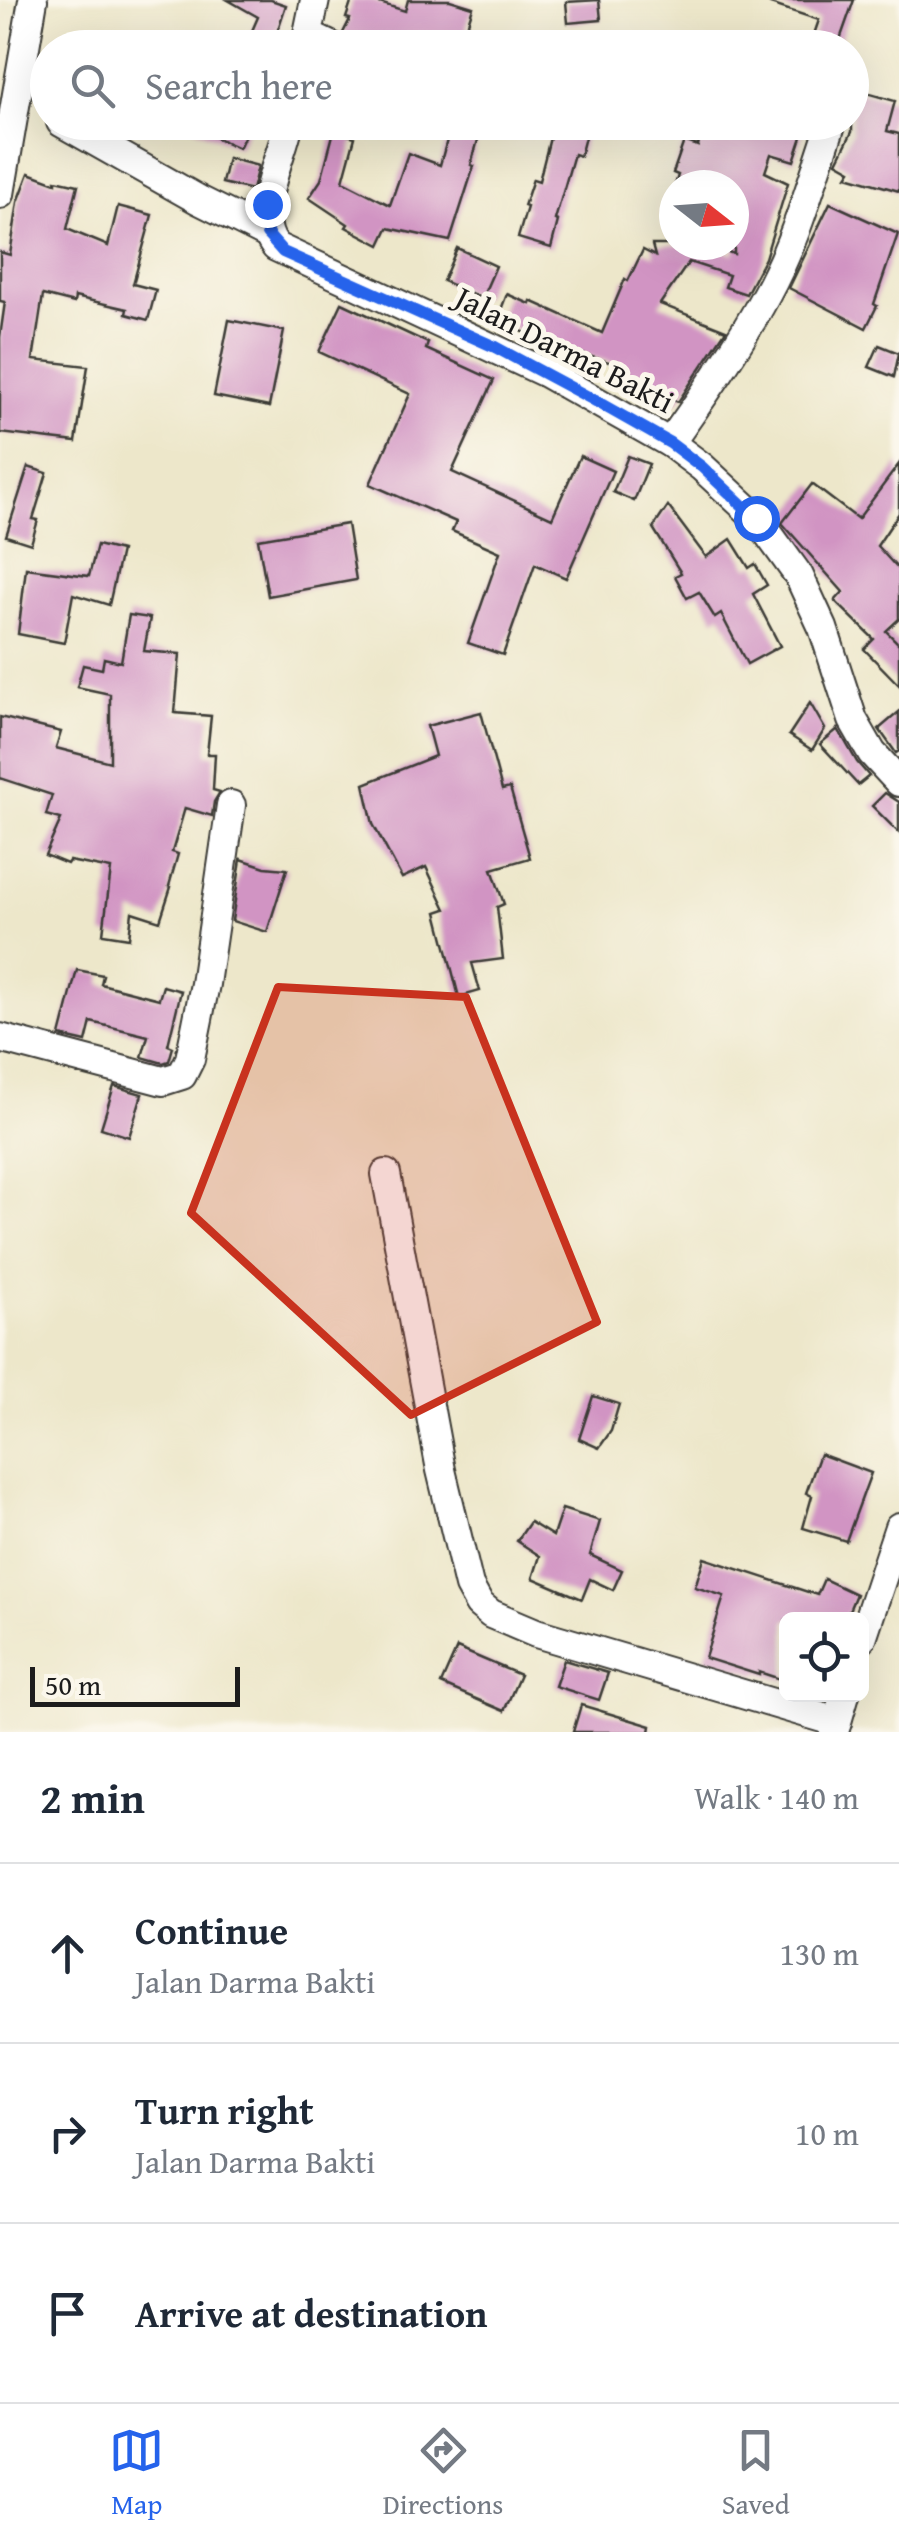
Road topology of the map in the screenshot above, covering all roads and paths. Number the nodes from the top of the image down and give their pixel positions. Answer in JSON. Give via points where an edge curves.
{"nodes":[{"id":1,"x":33,"y":0,"type":"edge"},
{"id":2,"x":315,"y":0,"type":"edge"},
{"id":3,"x":308,"y":30,"type":"edge"},
{"id":4,"x":9,"y":98,"type":"edge"},
{"id":5,"x":93,"y":140,"type":"edge"},
{"id":6,"x":284,"y":140,"type":"edge"},
{"id":7,"x":826,"y":140,"type":"edge"},
{"id":8,"x":0,"y":194,"type":"edge"},
{"id":9,"x":267,"y":234,"type":"junction"},
{"id":10,"x":670,"y":443,"type":"junction"},
{"id":11,"x":899,"y":782,"type":"edge"},
{"id":12,"x":231,"y":805,"type":"dead end"},
{"id":13,"x":0,"y":1038,"type":"edge"},
{"id":14,"x":386,"y":1174,"type":"dead end"},
{"id":15,"x":899,"y":1526,"type":"edge"},
{"id":16,"x":869,"y":1617,"type":"edge"},
{"id":17,"x":843,"y":1702,"type":"edge"},
{"id":18,"x":835,"y":1727,"type":"edge"}],
"edges":[{"from":1,"to":4,"type":"street"},
{"from":2,"to":3,"type":"street"},
{"from":4,"to":8,"type":"street"},
{"from":5,"to":9,"type":"street","name":"Jalan Darma Bakti"},
{"from":6,"to":9,"type":"street","via":[[264,215]]},
{"from":7,"to":10,"type":"street","via":[[768,292]]},
{"from":9,"to":10,"type":"street","name":"Jalan Darma Bakti","via":[[290,256],[495,347]]},
{"from":10,"to":11,"type":"street","name":"Jalan Darma Bakti","via":[[756,518],[799,576],[853,720]]},
{"from":12,"to":13,"type":"street","via":[[205,984],[182,1075],[164,1081]]},
{"from":14,"to":18,"type":"street","via":[[441,1470],[479,1604],[536,1633]]},
{"from":15,"to":16,"type":"street"},
{"from":17,"to":18,"type":"street"}]}
